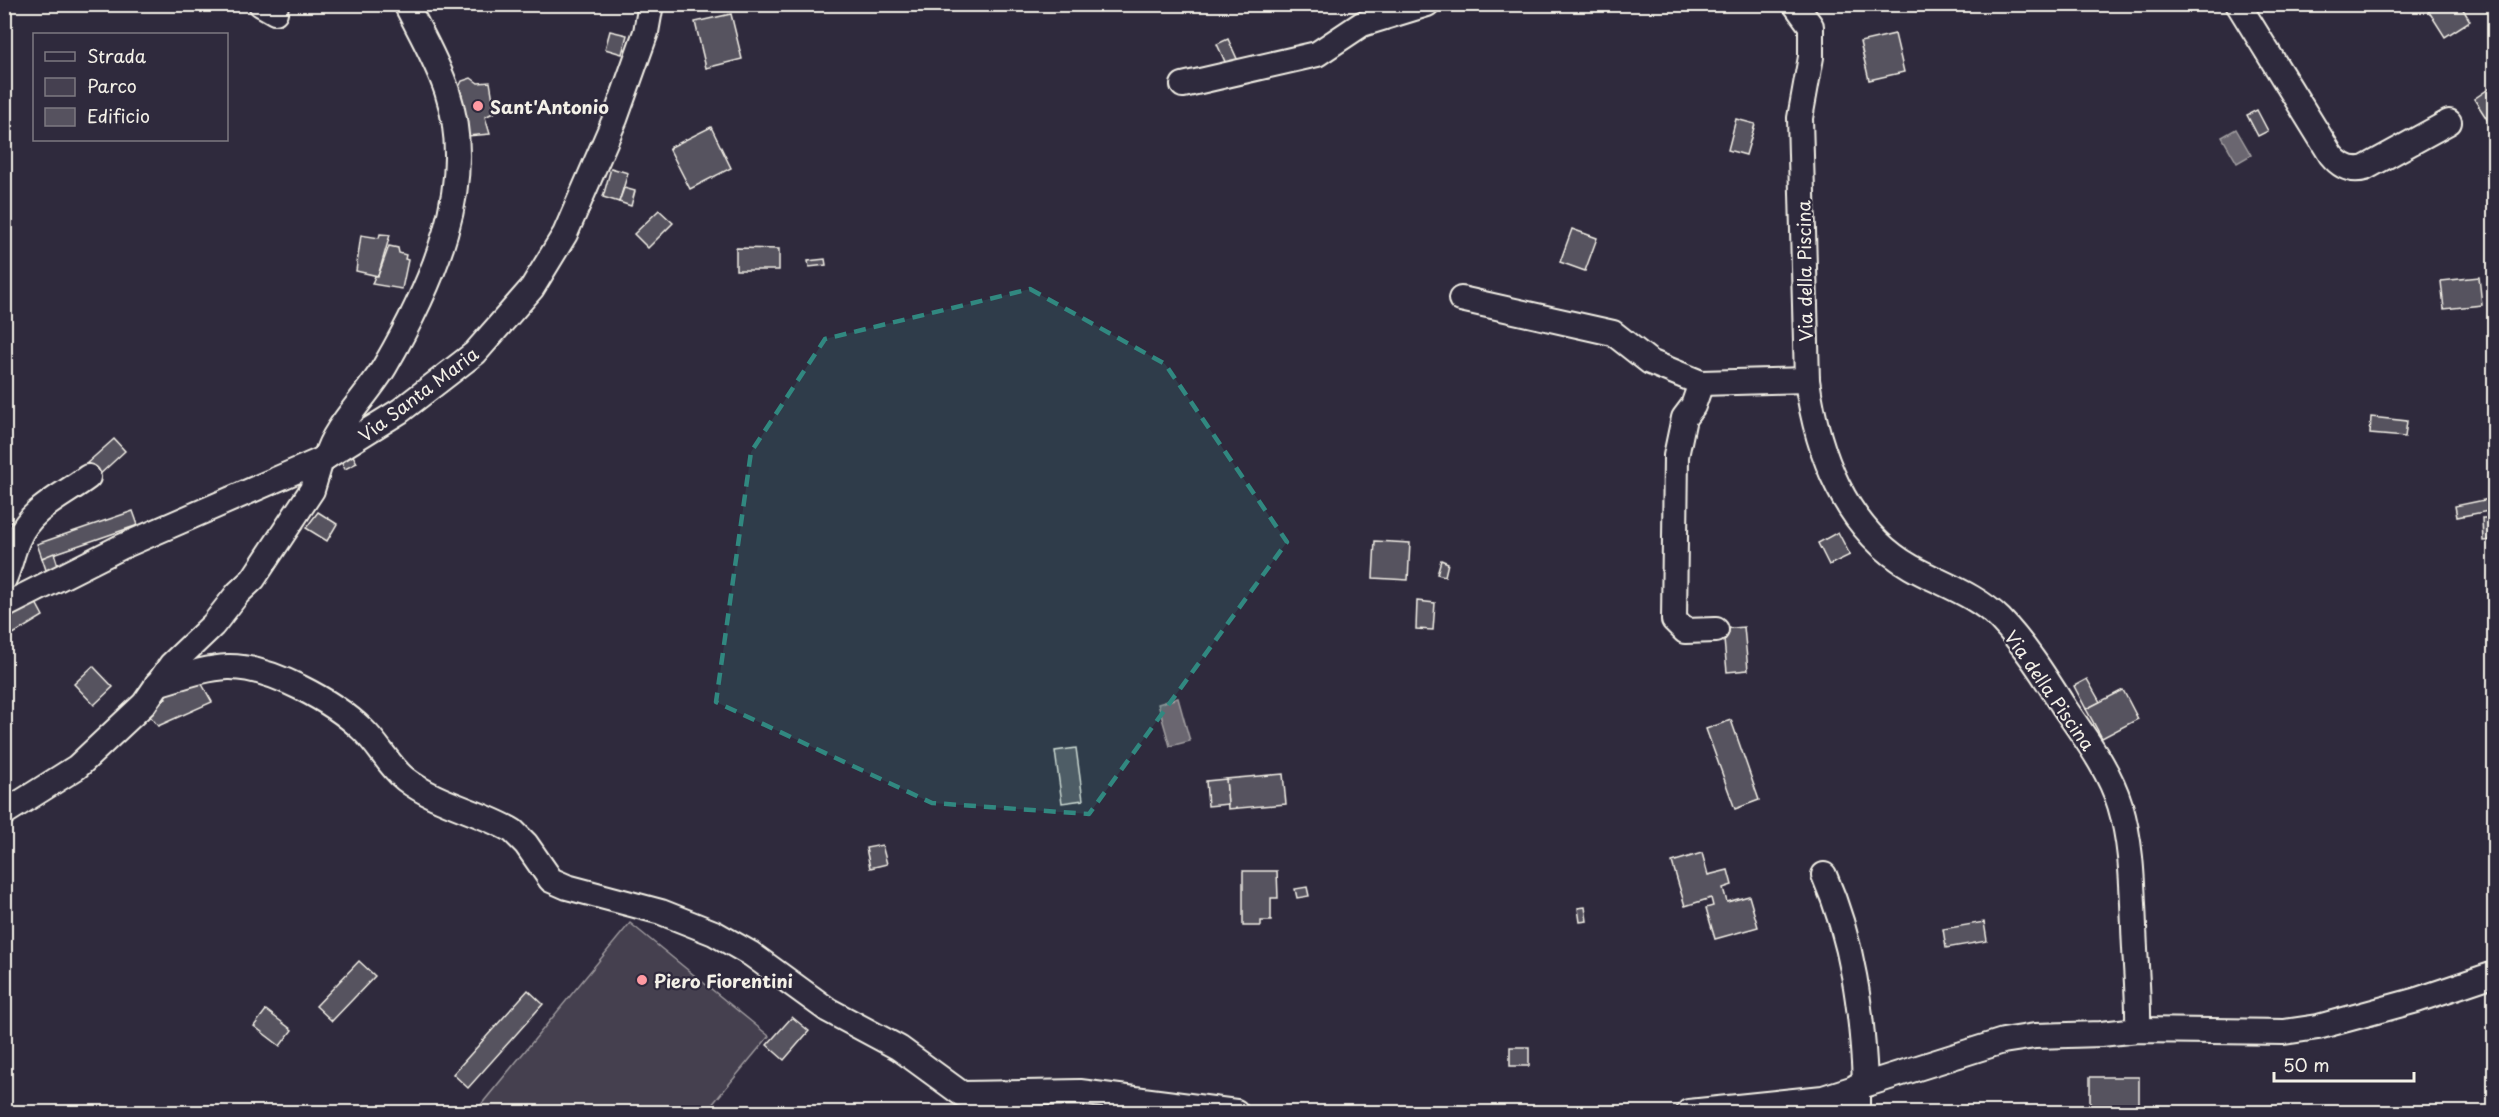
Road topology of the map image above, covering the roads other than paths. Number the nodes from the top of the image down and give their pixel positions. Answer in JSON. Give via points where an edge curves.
{"nodes":[{"id":1,"x":261,"y":4,"type":"edge"},
{"id":2,"x":276,"y":4,"type":"edge"},
{"id":3,"x":406,"y":4,"type":"edge"},
{"id":4,"x":651,"y":4,"type":"edge"},
{"id":5,"x":1427,"y":4,"type":"edge"},
{"id":6,"x":1795,"y":4,"type":"edge"},
{"id":7,"x":2238,"y":4,"type":"edge"},
{"id":8,"x":1183,"y":85,"type":"dead end"},
{"id":9,"x":2449,"y":122,"type":"dead end"},
{"id":10,"x":1461,"y":299,"type":"dead end"},
{"id":11,"x":1807,"y":380,"type":"junction"},
{"id":12,"x":1701,"y":383,"type":"junction"},
{"id":13,"x":323,"y":459,"type":"junction"},
{"id":14,"x":88,"y":477,"type":"dead end"},
{"id":15,"x":4,"y":579,"type":"edge"},
{"id":16,"x":4,"y":606,"type":"edge"},
{"id":17,"x":1716,"y":630,"type":"dead end"},
{"id":18,"x":157,"y":684,"type":"junction"},
{"id":19,"x":4,"y":813,"type":"edge"},
{"id":20,"x":1824,"y":875,"type":"dead end"},
{"id":21,"x":2494,"y":974,"type":"edge"},
{"id":22,"x":2138,"y":1030,"type":"junction"},
{"id":23,"x":1861,"y":1084,"type":"junction"},
{"id":24,"x":961,"y":1103,"type":"edge"},
{"id":25,"x":1236,"y":1113,"type":"edge"},
{"id":26,"x":1689,"y":1113,"type":"edge"},
{"id":27,"x":1857,"y":1113,"type":"edge"}],
"edges":[{"from":1,"to":2,"type":"street","via":[[276,12]]},
{"from":3,"to":13,"type":"street","via":[[441,75],[452,108],[456,156],[453,202],[443,242],[421,297],[385,366],[336,434]]},
{"from":4,"to":13,"type":"street","name":"Via Santa Maria","via":[[646,32],[609,135],[566,234],[538,279],[498,330],[458,368],[391,418]]},
{"from":5,"to":8,"type":"street","via":[[1362,24],[1317,54]]},
{"from":6,"to":11,"type":"street","name":"Via della Piscina","via":[[1811,26],[1811,57],[1800,118]]},
{"from":7,"to":9,"type":"street","via":[[2331,155],[2343,166],[2365,168]]},
{"from":10,"to":12,"type":"street","via":[[1612,333],[1650,362]]},
{"from":11,"to":12,"type":"street"},
{"from":11,"to":22,"type":"street","name":"Via della Piscina","via":[[1812,421],[1838,489],[1859,523],[1883,549],[1912,568],[1969,595],[1999,619],[2033,659],[2102,764],[2120,803],[2129,842]]},
{"from":12,"to":17,"type":"street","via":[[1684,418],[1676,456],[1674,620],[1685,631]]},
{"from":13,"to":16,"type":"street","name":"Via Santa Maria","via":[[121,546]]},
{"from":13,"to":18,"type":"street","via":[[312,490],[253,579]]},
{"from":14,"to":15,"type":"street","via":[[28,520]]},
{"from":18,"to":19,"type":"street","via":[[139,709],[90,756],[47,789]]},
{"from":18,"to":24,"type":"street","via":[[228,667],[260,672],[292,685],[352,720],[411,783],[513,831],[551,880],[661,912],[714,933],[751,954],[828,1010],[899,1048]]},
{"from":20,"to":23,"type":"street","via":[[1841,914],[1859,999]]},
{"from":21,"to":22,"type":"street","via":[[2300,1031]]},
{"from":22,"to":23,"type":"street","via":[[2011,1039]]},
{"from":23,"to":26,"type":"street","via":[[1807,1101]]},
{"from":23,"to":27,"type":"street"},
{"from":24,"to":25,"type":"street","via":[[1080,1092]]}]}
